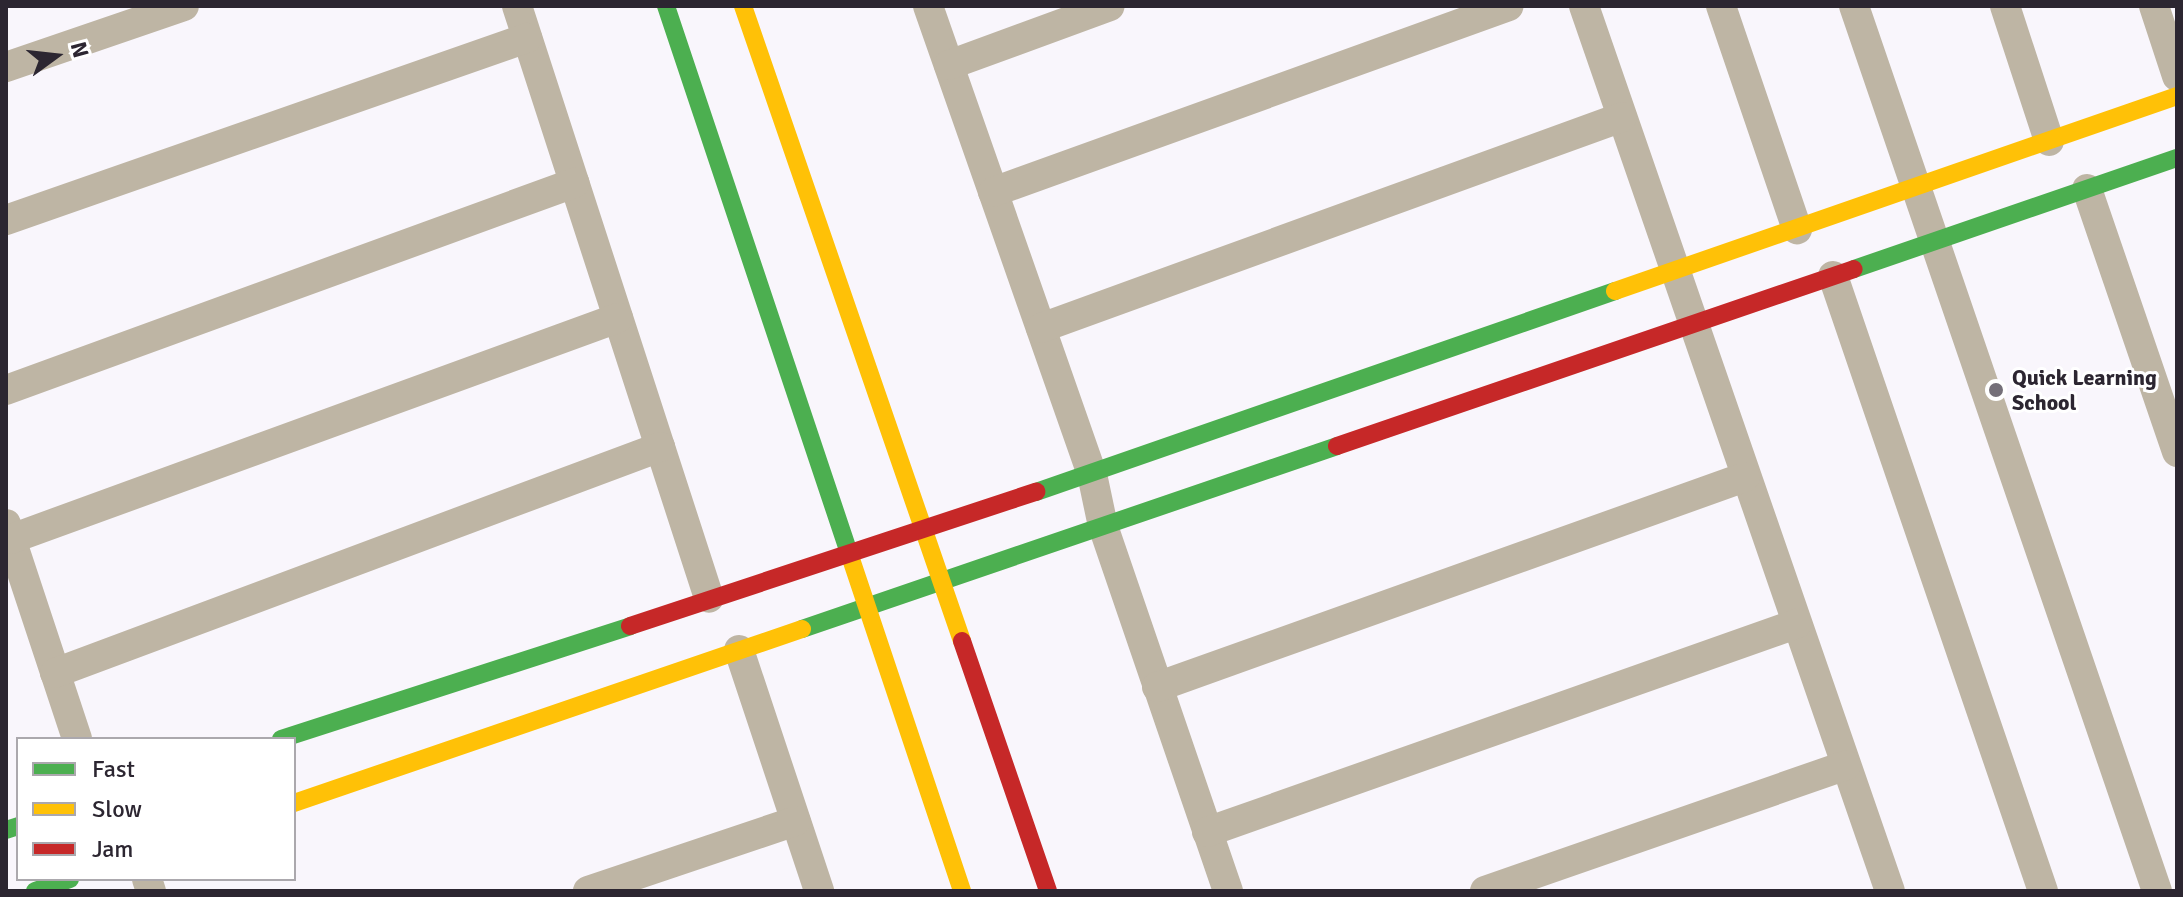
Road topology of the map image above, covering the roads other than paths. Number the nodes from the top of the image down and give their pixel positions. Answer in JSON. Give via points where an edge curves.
{"nodes":[{"id":1,"x":184,"y":6,"type":"edge"},
{"id":2,"x":517,"y":6,"type":"edge"},
{"id":3,"x":666,"y":6,"type":"edge"},
{"id":4,"x":743,"y":6,"type":"edge"},
{"id":5,"x":928,"y":6,"type":"edge"},
{"id":6,"x":1110,"y":6,"type":"edge"},
{"id":7,"x":1509,"y":6,"type":"edge"},
{"id":8,"x":1584,"y":6,"type":"edge"},
{"id":9,"x":1721,"y":6,"type":"edge"},
{"id":10,"x":1854,"y":6,"type":"edge"},
{"id":11,"x":2005,"y":6,"type":"edge"},
{"id":12,"x":2154,"y":6,"type":"edge"},
{"id":13,"x":527,"y":38,"type":"junction"},
{"id":14,"x":949,"y":65,"type":"junction"},
{"id":15,"x":6,"y":67,"type":"edge"},
{"id":16,"x":2177,"y":76,"type":"edge"},
{"id":17,"x":2177,"y":96,"type":"edge"},
{"id":18,"x":1622,"y":117,"type":"junction"},
{"id":19,"x":2049,"y":141,"type":"junction"},
{"id":20,"x":2177,"y":158,"type":"edge"},
{"id":21,"x":574,"y":183,"type":"junction"},
{"id":22,"x":1916,"y":187,"type":"junction"},
{"id":23,"x":2087,"y":189,"type":"junction"},
{"id":24,"x":993,"y":192,"type":"junction"},
{"id":25,"x":6,"y":220,"type":"edge"},
{"id":26,"x":1797,"y":229,"type":"junction"},
{"id":27,"x":1935,"y":241,"type":"junction"},
{"id":28,"x":1674,"y":271,"type":"junction"},
{"id":29,"x":1833,"y":276,"type":"junction"},
{"id":30,"x":618,"y":318,"type":"junction"},
{"id":31,"x":1692,"y":324,"type":"junction"},
{"id":32,"x":1041,"y":328,"type":"junction"},
{"id":33,"x":6,"y":390,"type":"edge"},
{"id":34,"x":660,"y":447,"type":"junction"},
{"id":35,"x":2177,"y":452,"type":"edge"},
{"id":36,"x":1092,"y":474,"type":"junction"},
{"id":37,"x":1745,"y":477,"type":"junction"},
{"id":38,"x":1103,"y":526,"type":"junction"},
{"id":39,"x":9,"y":531,"type":"edge"},
{"id":40,"x":925,"y":531,"type":"junction"},
{"id":41,"x":845,"y":553,"type":"junction"},
{"id":42,"x":942,"y":581,"type":"junction"},
{"id":43,"x":709,"y":598,"type":"junction"},
{"id":44,"x":864,"y":608,"type":"junction"},
{"id":45,"x":1796,"y":624,"type":"junction"},
{"id":46,"x":739,"y":650,"type":"junction"},
{"id":47,"x":55,"y":673,"type":"junction"},
{"id":48,"x":1157,"y":687,"type":"junction"},
{"id":49,"x":76,"y":737,"type":"edge"},
{"id":50,"x":287,"y":737,"type":"edge"},
{"id":51,"x":1846,"y":765,"type":"junction"},
{"id":52,"x":296,"y":802,"type":"edge"},
{"id":53,"x":796,"y":821,"type":"junction"},
{"id":54,"x":1207,"y":832,"type":"junction"},
{"id":55,"x":64,"y":881,"type":"edge"},
{"id":56,"x":35,"y":891,"type":"edge"},
{"id":57,"x":588,"y":891,"type":"edge"},
{"id":58,"x":819,"y":891,"type":"edge"},
{"id":59,"x":962,"y":891,"type":"edge"},
{"id":60,"x":1048,"y":891,"type":"edge"},
{"id":61,"x":1228,"y":891,"type":"edge"},
{"id":62,"x":1485,"y":891,"type":"edge"},
{"id":63,"x":1890,"y":891,"type":"edge"},
{"id":64,"x":2043,"y":891,"type":"edge"},
{"id":65,"x":2157,"y":891,"type":"edge"}],
"edges":[{"from":1,"to":15,"type":"street"},
{"from":2,"to":13,"type":"street"},
{"from":3,"to":41,"type":"street"},
{"from":4,"to":40,"type":"street"},
{"from":5,"to":14,"type":"street"},
{"from":6,"to":14,"type":"street"},
{"from":7,"to":24,"type":"street"},
{"from":8,"to":18,"type":"street"},
{"from":9,"to":26,"type":"street"},
{"from":10,"to":22,"type":"street"},
{"from":11,"to":19,"type":"street"},
{"from":12,"to":16,"type":"street"},
{"from":13,"to":21,"type":"street"},
{"from":13,"to":25,"type":"street"},
{"from":14,"to":24,"type":"street"},
{"from":17,"to":19,"type":"street"},
{"from":18,"to":28,"type":"street"},
{"from":18,"to":32,"type":"street"},
{"from":19,"to":22,"type":"street"},
{"from":20,"to":23,"type":"street"},
{"from":21,"to":30,"type":"street"},
{"from":21,"to":33,"type":"street"},
{"from":22,"to":26,"type":"street"},
{"from":22,"to":27,"type":"street"},
{"from":23,"to":27,"type":"street"},
{"from":23,"to":35,"type":"street"},
{"from":24,"to":32,"type":"street"},
{"from":26,"to":28,"type":"street"},
{"from":27,"to":29,"type":"street"},
{"from":27,"to":65,"type":"street"},
{"from":28,"to":31,"type":"street"},
{"from":28,"to":36,"type":"street"},
{"from":29,"to":31,"type":"street"},
{"from":29,"to":64,"type":"street"},
{"from":30,"to":34,"type":"street"},
{"from":30,"to":39,"type":"street"},
{"from":31,"to":37,"type":"street"},
{"from":31,"to":38,"type":"street"},
{"from":32,"to":36,"type":"street"},
{"from":34,"to":43,"type":"street"},
{"from":34,"to":47,"type":"street"},
{"from":36,"to":38,"type":"street"},
{"from":36,"to":40,"type":"street"},
{"from":37,"to":45,"type":"street"},
{"from":37,"to":48,"type":"street"},
{"from":38,"to":42,"type":"street"},
{"from":38,"to":48,"type":"street"},
{"from":39,"to":47,"type":"street"},
{"from":40,"to":41,"type":"street"},
{"from":40,"to":42,"type":"street"},
{"from":41,"to":43,"type":"street"},
{"from":41,"to":44,"type":"street"},
{"from":42,"to":44,"type":"street"},
{"from":42,"to":60,"type":"street"},
{"from":43,"to":50,"type":"street"},
{"from":44,"to":46,"type":"street"},
{"from":44,"to":59,"type":"street"},
{"from":45,"to":51,"type":"street"},
{"from":45,"to":54,"type":"street"},
{"from":46,"to":52,"type":"street"},
{"from":46,"to":53,"type":"street"},
{"from":47,"to":49,"type":"street"},
{"from":48,"to":54,"type":"street"},
{"from":51,"to":62,"type":"street"},
{"from":51,"to":63,"type":"street"},
{"from":53,"to":57,"type":"street"},
{"from":53,"to":58,"type":"street"},
{"from":54,"to":61,"type":"street"},
{"from":55,"to":56,"type":"street"}]}
